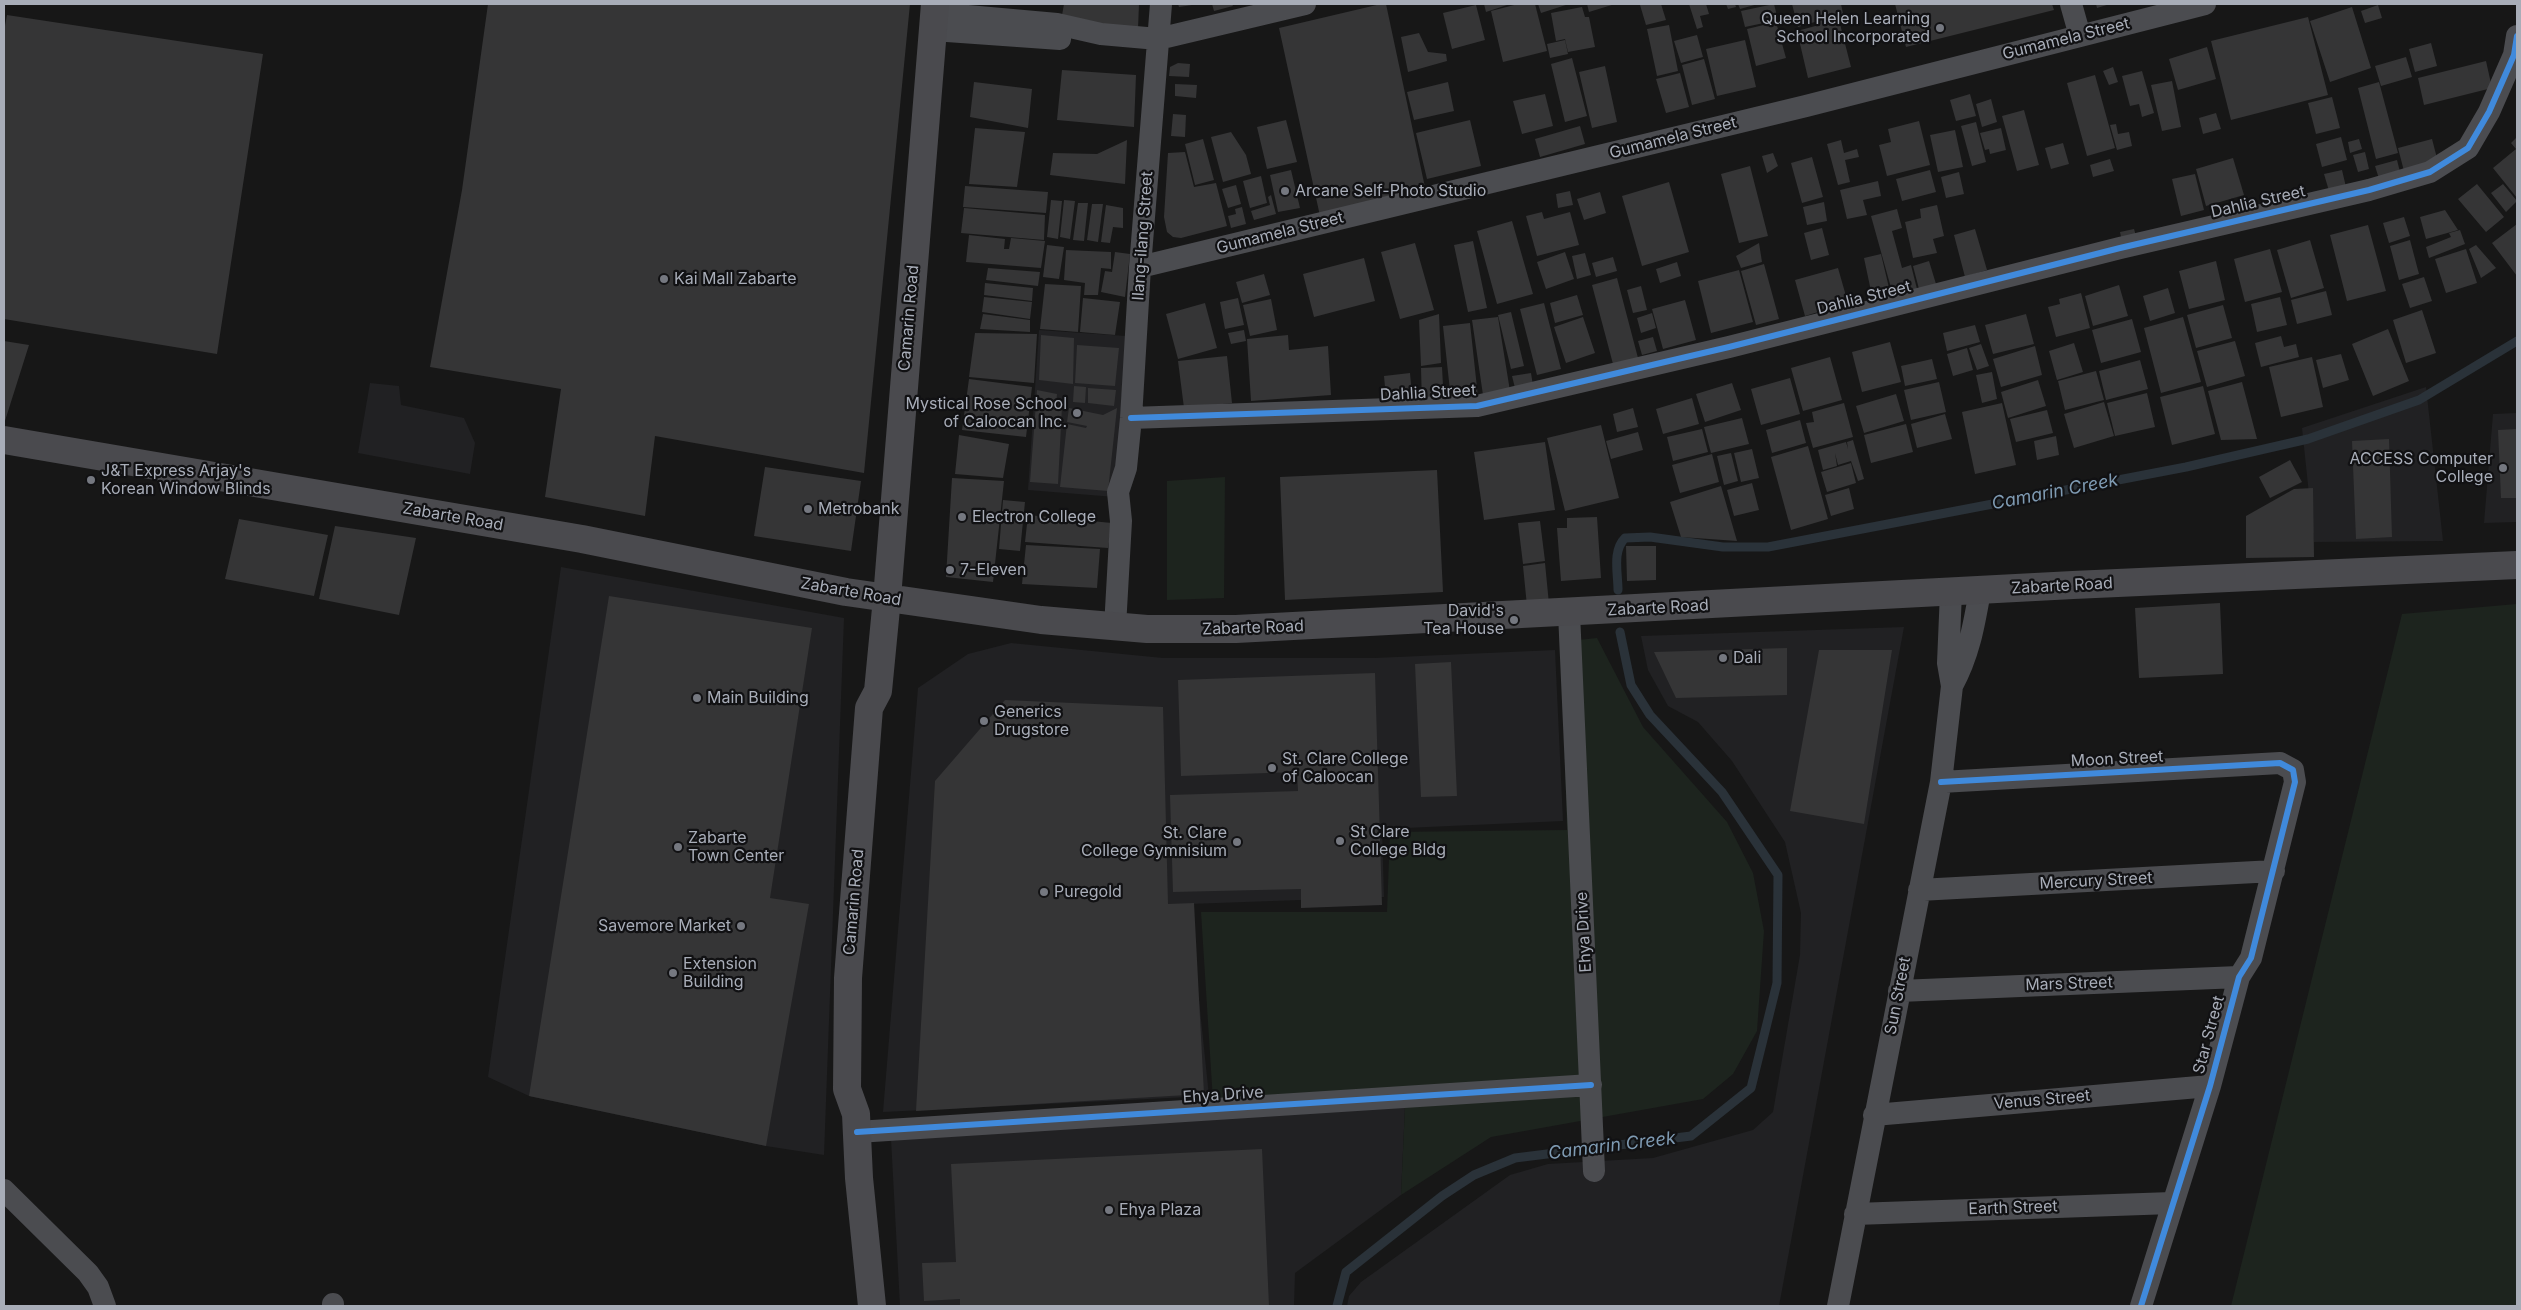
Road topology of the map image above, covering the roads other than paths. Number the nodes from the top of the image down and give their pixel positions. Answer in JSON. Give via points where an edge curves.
{"nodes":[{"id":1,"x":1161,"y":4,"type":"edge"},
{"id":2,"x":1305,"y":4,"type":"edge"},
{"id":3,"x":2071,"y":4,"type":"edge"},
{"id":4,"x":2205,"y":4,"type":"edge"},
{"id":5,"x":934,"y":16,"type":"edge"},
{"id":6,"x":2080,"y":36,"type":"junction"},
{"id":7,"x":2517,"y":36,"type":"edge"},
{"id":8,"x":1158,"y":39,"type":"junction"},
{"id":9,"x":1140,"y":267,"type":"junction"},
{"id":10,"x":1131,"y":418,"type":"junction"},
{"id":11,"x":4,"y":440,"type":"edge"},
{"id":12,"x":2517,"y":565,"type":"edge"},
{"id":13,"x":1980,"y":591,"type":"junction"},
{"id":14,"x":1951,"y":592,"type":"junction"},
{"id":15,"x":887,"y":598,"type":"junction"},
{"id":16,"x":1569,"y":614,"type":"junction"},
{"id":17,"x":1116,"y":627,"type":"junction"},
{"id":18,"x":1952,"y":686,"type":"junction"},
{"id":19,"x":2293,"y":770,"type":"joint"},
{"id":20,"x":1941,"y":782,"type":"junction"},
{"id":21,"x":2274,"y":871,"type":"junction"},
{"id":22,"x":1919,"y":890,"type":"junction"},
{"id":23,"x":2239,"y":978,"type":"junction"},
{"id":24,"x":1899,"y":991,"type":"junction"},
{"id":25,"x":1590,"y":1085,"type":"junction"},
{"id":26,"x":2210,"y":1086,"type":"junction"},
{"id":27,"x":1874,"y":1115,"type":"junction"},
{"id":28,"x":856,"y":1123,"type":"junction"},
{"id":29,"x":1594,"y":1171,"type":"dead end"},
{"id":30,"x":4,"y":1190,"type":"edge"},
{"id":31,"x":2172,"y":1203,"type":"junction"},
{"id":32,"x":1855,"y":1214,"type":"junction"},
{"id":33,"x":105,"y":1306,"type":"edge"},
{"id":34,"x":872,"y":1306,"type":"edge"},
{"id":35,"x":1838,"y":1306,"type":"edge"},
{"id":36,"x":2141,"y":1306,"type":"edge"}],
"edges":[{"from":1,"to":8,"type":"street","name":"Ilang-ilang Street"},
{"from":2,"to":8,"type":"street"},
{"from":3,"to":6,"type":"street"},
{"from":4,"to":6,"type":"street","name":"Gumamela Street"},
{"from":5,"to":8,"type":"street","via":[[1055,40],[1101,34]]},
{"from":5,"to":15,"type":"main road","name":"Camarin Road"},
{"from":6,"to":9,"type":"street","name":"Gumamela Street","via":[[1806,106]]},
{"from":7,"to":10,"type":"street","name":"Dahlia Street","via":[[2514,55],[2468,148],[2430,172],[2369,190],[1476,406]]},
{"from":8,"to":9,"type":"street","name":"Ilang-ilang Street"},
{"from":9,"to":10,"type":"street","name":"Ilang-ilang Street"},
{"from":10,"to":17,"type":"street","name":"Ilang-ilang Street","via":[[1126,468],[1118,492],[1121,521]]},
{"from":11,"to":15,"type":"main road","name":"Zabarte Road","via":[[582,539]]},
{"from":12,"to":13,"type":"main road","name":"Zabarte Road"},
{"from":13,"to":14,"type":"main road","name":"Zabarte Road"},
{"from":13,"to":18,"type":"street","name":"Sun Street","via":[[1970,644]]},
{"from":14,"to":16,"type":"main road","name":"Zabarte Road"},
{"from":14,"to":18,"type":"street","name":"Sun Street","via":[[1948,663]]},
{"from":15,"to":17,"type":"main road","name":"Zabarte Road"},
{"from":15,"to":28,"type":"main road","name":"Camarin Road","via":[[878,691],[869,708],[848,978],[847,1089]]},
{"from":16,"to":17,"type":"main road","name":"Zabarte Road","via":[[1236,629]]},
{"from":16,"to":25,"type":"street","name":"Ehya Drive"},
{"from":18,"to":20,"type":"street","name":"Sun Street"},
{"from":19,"to":20,"type":"street","name":"Moon Street","via":[[2280,764]]},
{"from":19,"to":21,"type":"street","name":"Star Street","via":[[2295,782]]},
{"from":20,"to":22,"type":"street","name":"Sun Street"},
{"from":21,"to":22,"type":"street","name":"Mercury Street"},
{"from":21,"to":23,"type":"street","name":"Star Street","via":[[2251,958]]},
{"from":22,"to":24,"type":"street","name":"Sun Street"},
{"from":23,"to":24,"type":"street","name":"Mars Street"},
{"from":23,"to":26,"type":"street","name":"Star Street"},
{"from":24,"to":27,"type":"street","name":"Sun Street"},
{"from":25,"to":28,"type":"street","name":"Ehya Drive"},
{"from":25,"to":29,"type":"street"},
{"from":26,"to":27,"type":"street","name":"Venus Street"},
{"from":26,"to":31,"type":"street","name":"Star Street"},
{"from":27,"to":32,"type":"street","name":"Sun Street"},
{"from":28,"to":34,"type":"main road","name":"Camarin Road"},
{"from":30,"to":33,"type":"street","via":[[88,1273]]},
{"from":31,"to":32,"type":"street","name":"Earth Street"},
{"from":31,"to":36,"type":"street","name":"Star Street"},
{"from":32,"to":35,"type":"street","name":"Sun Street"}]}
